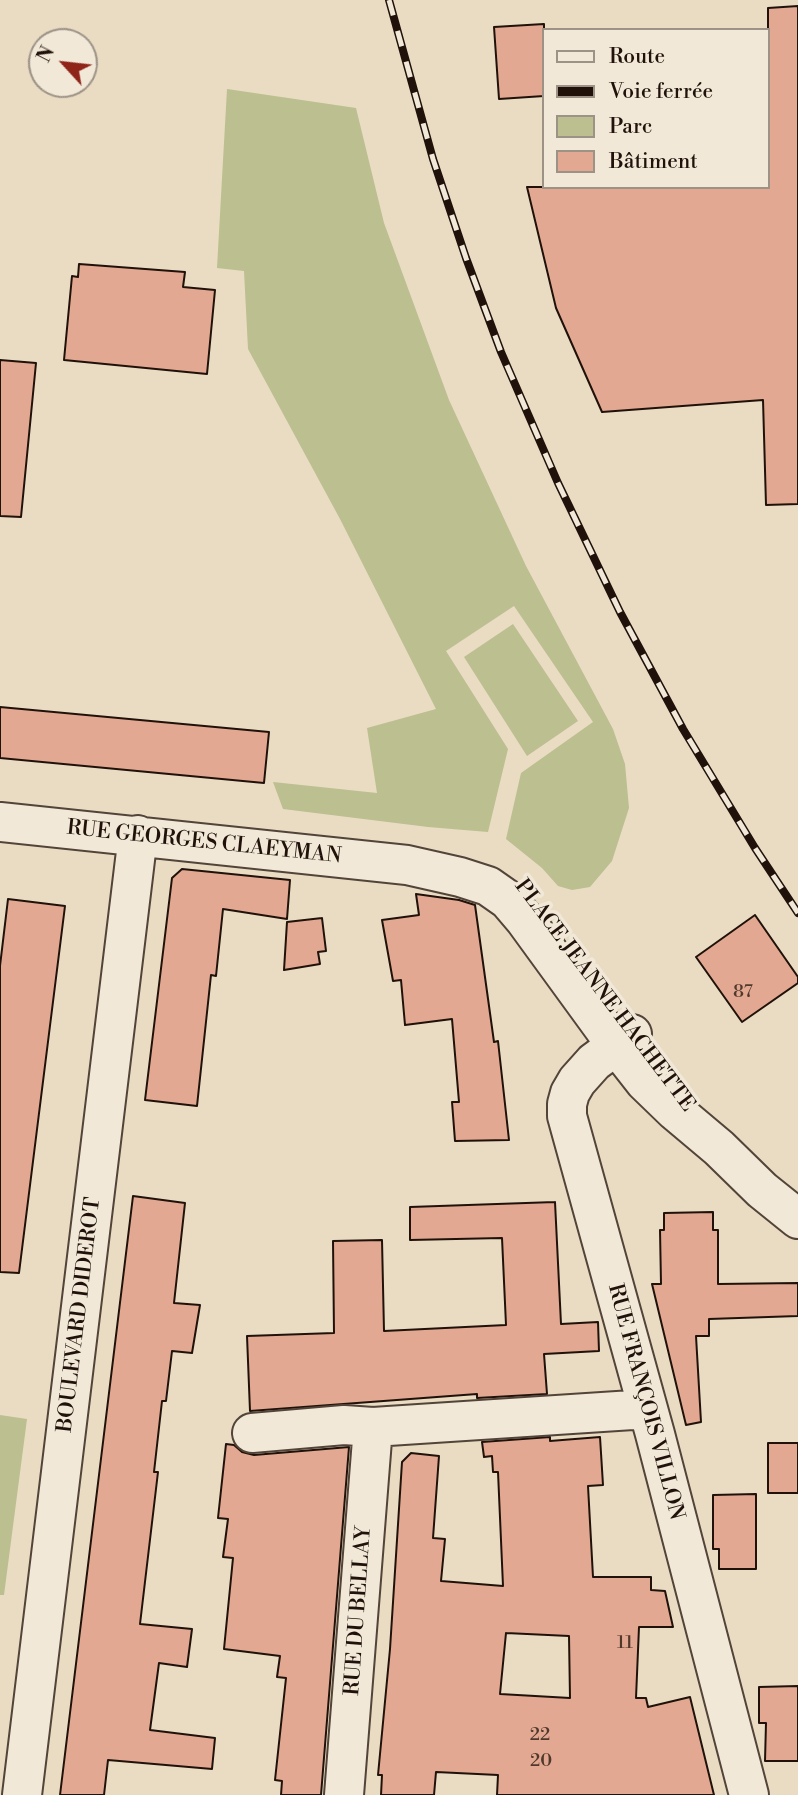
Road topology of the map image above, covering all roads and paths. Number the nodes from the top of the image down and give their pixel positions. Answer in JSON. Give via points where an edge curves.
{"nodes":[{"id":1,"x":0,"y":821,"type":"edge"},
{"id":2,"x":138,"y":835,"type":"junction"},
{"id":3,"x":407,"y":865,"type":"joint"},
{"id":4,"x":624,"y":1040,"type":"junction"},
{"id":5,"x":798,"y":1219,"type":"edge"},
{"id":6,"x":648,"y":1409,"type":"junction"},
{"id":7,"x":373,"y":1427,"type":"junction"},
{"id":8,"x":252,"y":1433,"type":"dead end"},
{"id":9,"x":22,"y":1795,"type":"edge"},
{"id":10,"x":344,"y":1795,"type":"edge"},
{"id":11,"x":748,"y":1795,"type":"edge"}],
"edges":[{"from":1,"to":2,"type":"street","name":"RUE GEORGES CLAEYMAN"},
{"from":2,"to":3,"type":"street","name":"RUE GEORGES CLAEYMAN"},
{"from":2,"to":9,"type":"street","name":"BOULEVARD DIDEROT"},
{"from":3,"to":4,"type":"street","name":"PLACE JEANNE HACHETTE","via":[[475,881],[508,900]]},
{"from":4,"to":5,"type":"street","name":"PLACE JEANNE HACHETTE","via":[[645,1082]]},
{"from":4,"to":6,"type":"street","name":"RUE FRANÇOIS VILLON","via":[[577,1081],[567,1116]]},
{"from":6,"to":7,"type":"street"},
{"from":6,"to":11,"type":"street","name":"RUE FRANÇOIS VILLON"},
{"from":7,"to":8,"type":"street"},
{"from":7,"to":10,"type":"street","name":"RUE DU BELLAY"}]}
